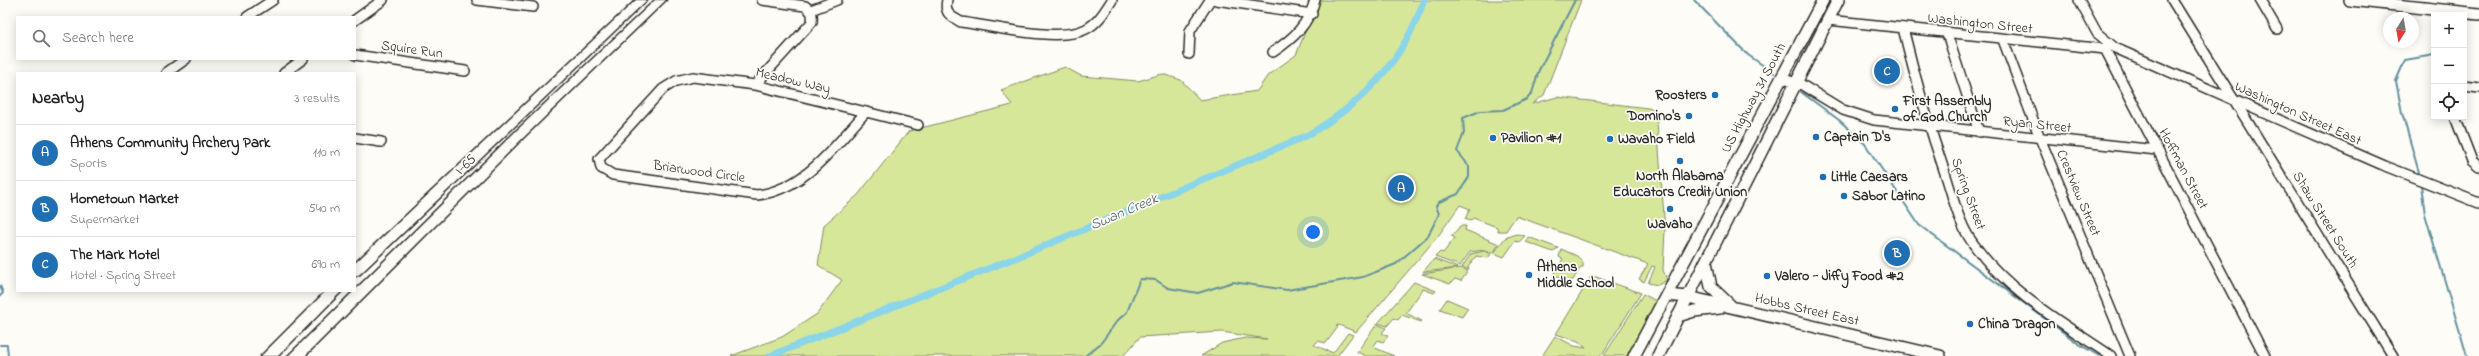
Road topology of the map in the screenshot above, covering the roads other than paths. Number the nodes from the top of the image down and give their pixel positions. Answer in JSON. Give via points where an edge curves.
{"nodes":[{"id":1,"x":273,"y":0,"type":"edge"},
{"id":2,"x":383,"y":0,"type":"edge"},
{"id":3,"x":477,"y":0,"type":"edge"},
{"id":4,"x":642,"y":0,"type":"edge"},
{"id":5,"x":660,"y":0,"type":"edge"},
{"id":6,"x":762,"y":0,"type":"edge"},
{"id":7,"x":836,"y":0,"type":"edge"},
{"id":8,"x":947,"y":0,"type":"edge"},
{"id":9,"x":1112,"y":0,"type":"edge"},
{"id":10,"x":1210,"y":0,"type":"edge"},
{"id":11,"x":1216,"y":0,"type":"edge"},
{"id":12,"x":1315,"y":0,"type":"edge"},
{"id":13,"x":1823,"y":0,"type":"edge"},
{"id":14,"x":1838,"y":0,"type":"edge"},
{"id":15,"x":2079,"y":0,"type":"edge"},
{"id":16,"x":2172,"y":0,"type":"edge"},
{"id":17,"x":2260,"y":0,"type":"edge"},
{"id":18,"x":2350,"y":0,"type":"edge"},
{"id":19,"x":534,"y":7,"type":"dead end"},
{"id":20,"x":811,"y":10,"type":"junction"},
{"id":21,"x":1312,"y":14,"type":"junction"},
{"id":22,"x":249,"y":16,"type":"edge"},
{"id":23,"x":2478,"y":16,"type":"edge"},
{"id":24,"x":356,"y":19,"type":"edge"},
{"id":25,"x":1828,"y":20,"type":"junction"},
{"id":26,"x":1903,"y":28,"type":"junction"},
{"id":27,"x":2278,"y":29,"type":"dead end"},
{"id":28,"x":1948,"y":34,"type":"junction"},
{"id":29,"x":2003,"y":40,"type":"junction"},
{"id":30,"x":2106,"y":46,"type":"junction"},
{"id":31,"x":1273,"y":52,"type":"dead end"},
{"id":32,"x":1189,"y":54,"type":"dead end"},
{"id":33,"x":356,"y":55,"type":"edge"},
{"id":34,"x":185,"y":60,"type":"edge"},
{"id":35,"x":302,"y":60,"type":"edge"},
{"id":36,"x":465,"y":71,"type":"dead end"},
{"id":37,"x":167,"y":72,"type":"edge"},
{"id":38,"x":285,"y":72,"type":"edge"},
{"id":39,"x":1781,"y":78,"type":"junction"},
{"id":40,"x":1796,"y":83,"type":"junction"},
{"id":41,"x":755,"y":85,"type":"junction"},
{"id":42,"x":2467,"y":86,"type":"edge"},
{"id":43,"x":2479,"y":88,"type":"edge"},
{"id":44,"x":663,"y":89,"type":"joint"},
{"id":45,"x":2233,"y":99,"type":"junction"},
{"id":46,"x":866,"y":112,"type":"junction"},
{"id":47,"x":2456,"y":120,"type":"edge"},
{"id":48,"x":918,"y":125,"type":"dead end"},
{"id":49,"x":1929,"y":126,"type":"junction"},
{"id":50,"x":1979,"y":132,"type":"junction"},
{"id":51,"x":356,"y":138,"type":"edge"},
{"id":52,"x":2040,"y":138,"type":"junction"},
{"id":53,"x":381,"y":142,"type":"dead end"},
{"id":54,"x":2157,"y":150,"type":"junction"},
{"id":55,"x":2479,"y":167,"type":"edge"},
{"id":56,"x":2479,"y":203,"type":"edge"},
{"id":57,"x":1706,"y":262,"type":"junction"},
{"id":58,"x":356,"y":270,"type":"edge"},
{"id":59,"x":334,"y":292,"type":"edge"},
{"id":60,"x":1667,"y":295,"type":"junction"},
{"id":61,"x":1688,"y":297,"type":"junction"},
{"id":62,"x":1734,"y":308,"type":"junction"},
{"id":63,"x":1678,"y":316,"type":"junction"},
{"id":64,"x":269,"y":356,"type":"edge"},
{"id":65,"x":296,"y":356,"type":"edge"},
{"id":66,"x":1634,"y":356,"type":"edge"},
{"id":67,"x":1658,"y":356,"type":"edge"},
{"id":68,"x":1940,"y":356,"type":"edge"},
{"id":69,"x":2111,"y":356,"type":"edge"},
{"id":70,"x":2130,"y":356,"type":"edge"},
{"id":71,"x":2265,"y":356,"type":"edge"},
{"id":72,"x":2393,"y":356,"type":"edge"}],
"edges":[{"from":1,"to":22,"type":"street"},
{"from":2,"to":24,"type":"street"},
{"from":3,"to":19,"type":"street"},
{"from":4,"to":58,"type":"highway"},
{"from":5,"to":65,"type":"highway","name":"I-65"},
{"from":6,"to":20,"type":"street","via":[[805,6]]},
{"from":7,"to":20,"type":"street"},
{"from":8,"to":9,"type":"street","via":[[945,8],[948,15],[961,22],[1060,36],[1075,35],[1088,30],[1097,23]]},
{"from":10,"to":32,"type":"street","via":[[1190,31]]},
{"from":11,"to":21,"type":"street"},
{"from":12,"to":21,"type":"street"},
{"from":13,"to":39,"type":"main road","name":"US Highway 31 South"},
{"from":14,"to":25,"type":"main road"},
{"from":15,"to":30,"type":"street","name":"Hoffman Street"},
{"from":16,"to":45,"type":"street","name":"Shaw Street South"},
{"from":17,"to":27,"type":"street"},
{"from":18,"to":23,"type":"main road"},
{"from":20,"to":41,"type":"street","via":[[812,22]]},
{"from":21,"to":31,"type":"street","via":[[1299,35]]},
{"from":25,"to":26,"type":"street","name":"Washington Street"},
{"from":25,"to":40,"type":"main road"},
{"from":26,"to":28,"type":"street","name":"Washington Street"},
{"from":26,"to":49,"type":"street","name":"Spring Street"},
{"from":28,"to":29,"type":"street","name":"Washington Street"},
{"from":28,"to":50,"type":"street"},
{"from":29,"to":30,"type":"street","name":"Washington Street"},
{"from":29,"to":52,"type":"street","name":"Crestview Street"},
{"from":30,"to":45,"type":"street","name":"Washington Street East"},
{"from":30,"to":54,"type":"street","name":"Hoffman Street"},
{"from":33,"to":36,"type":"street","name":"Squire Run"},
{"from":34,"to":37,"type":"street"},
{"from":35,"to":38,"type":"street"},
{"from":39,"to":40,"type":"street","name":"Ryan Street"},
{"from":39,"to":60,"type":"main road","name":"US Highway 31 South"},
{"from":40,"to":49,"type":"street","name":"Ryan Street","via":[[1858,117]]},
{"from":40,"to":57,"type":"main road"},
{"from":41,"to":44,"type":"street","name":"Meadow Way","via":[[692,77],[676,81]]},
{"from":41,"to":46,"type":"street","name":"Meadow Way"},
{"from":42,"to":43,"type":"street"},
{"from":44,"to":46,"type":"street","name":"Briarwood Circle","via":[[606,149],[599,159],[601,168],[613,174],[757,195],[776,193],[793,186],[804,177]]},
{"from":45,"to":56,"type":"street","name":"Washington Street East","via":[[2385,166]]},
{"from":45,"to":72,"type":"street","name":"Shaw Street South"},
{"from":46,"to":48,"type":"street","name":"Meadow Way"},
{"from":47,"to":55,"type":"street","via":[[2472,160]]},
{"from":49,"to":50,"type":"street","name":"Ryan Street"},
{"from":49,"to":69,"type":"street","name":"Spring Street","via":[[1969,239],[2009,280],[2060,321]]},
{"from":50,"to":52,"type":"street","name":"Ryan Street"},
{"from":51,"to":53,"type":"street"},
{"from":52,"to":54,"type":"street","name":"Ryan Street"},
{"from":52,"to":70,"type":"street","name":"Crestview Street"},
{"from":54,"to":71,"type":"street","name":"Hoffman Street"},
{"from":57,"to":61,"type":"main road"},
{"from":57,"to":62,"type":"main road","via":[[1707,282],[1717,295]]},
{"from":59,"to":64,"type":"highway"},
{"from":60,"to":61,"type":"main road","name":"Hobbs Street East"},
{"from":60,"to":66,"type":"main road","name":"US Highway 31 South"},
{"from":61,"to":62,"type":"main road","name":"Hobbs Street East"},
{"from":61,"to":63,"type":"main road"},
{"from":62,"to":63,"type":"main road","via":[[1712,308]]},
{"from":62,"to":68,"type":"main road","name":"Hobbs Street East"},
{"from":63,"to":67,"type":"main road"}]}
